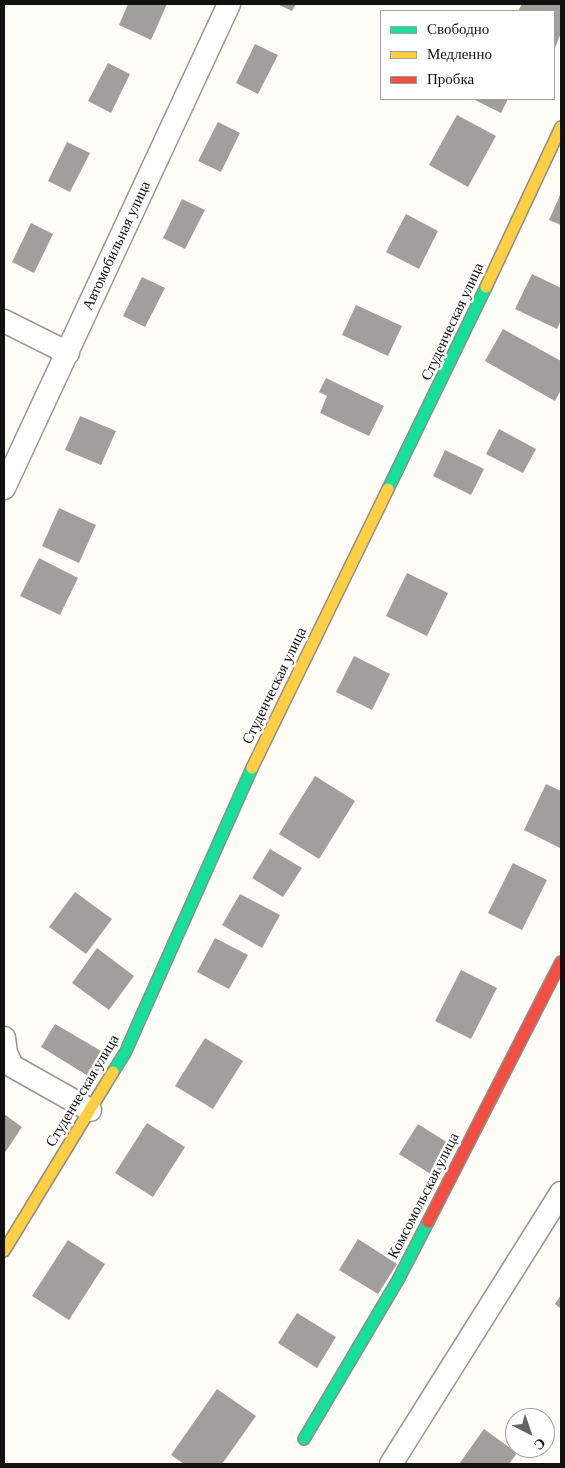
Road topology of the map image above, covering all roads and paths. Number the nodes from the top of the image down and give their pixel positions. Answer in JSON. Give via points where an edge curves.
{"nodes":[{"id":1,"x":228,"y":4,"type":"edge"},
{"id":2,"x":561,"y":127,"type":"edge"},
{"id":3,"x":4,"y":321,"type":"edge"},
{"id":4,"x":68,"y":353,"type":"junction"},
{"id":5,"x":4,"y":488,"type":"edge"},
{"id":6,"x":561,"y":962,"type":"edge"},
{"id":7,"x":4,"y":1038,"type":"edge"},
{"id":8,"x":90,"y":1110,"type":"junction"},
{"id":9,"x":561,"y":1193,"type":"edge"},
{"id":10,"x":4,"y":1250,"type":"edge"},
{"id":11,"x":304,"y":1440,"type":"dead end"},
{"id":12,"x":391,"y":1464,"type":"edge"}],
"edges":[{"from":1,"to":4,"type":"street","name":"Автомобильная улица"},
{"from":2,"to":8,"type":"street","name":"Студенческая улица","via":[[433,398],[262,745],[125,1053]]},
{"from":3,"to":4,"type":"street"},
{"from":4,"to":5,"type":"street","name":"Автомобильная улица"},
{"from":6,"to":11,"type":"street","name":"Комсомольская улица","via":[[398,1280]]},
{"from":7,"to":8,"type":"street","via":[[12,1066]]},
{"from":8,"to":10,"type":"street","name":"Студенческая улица"},
{"from":9,"to":12,"type":"street"}]}
